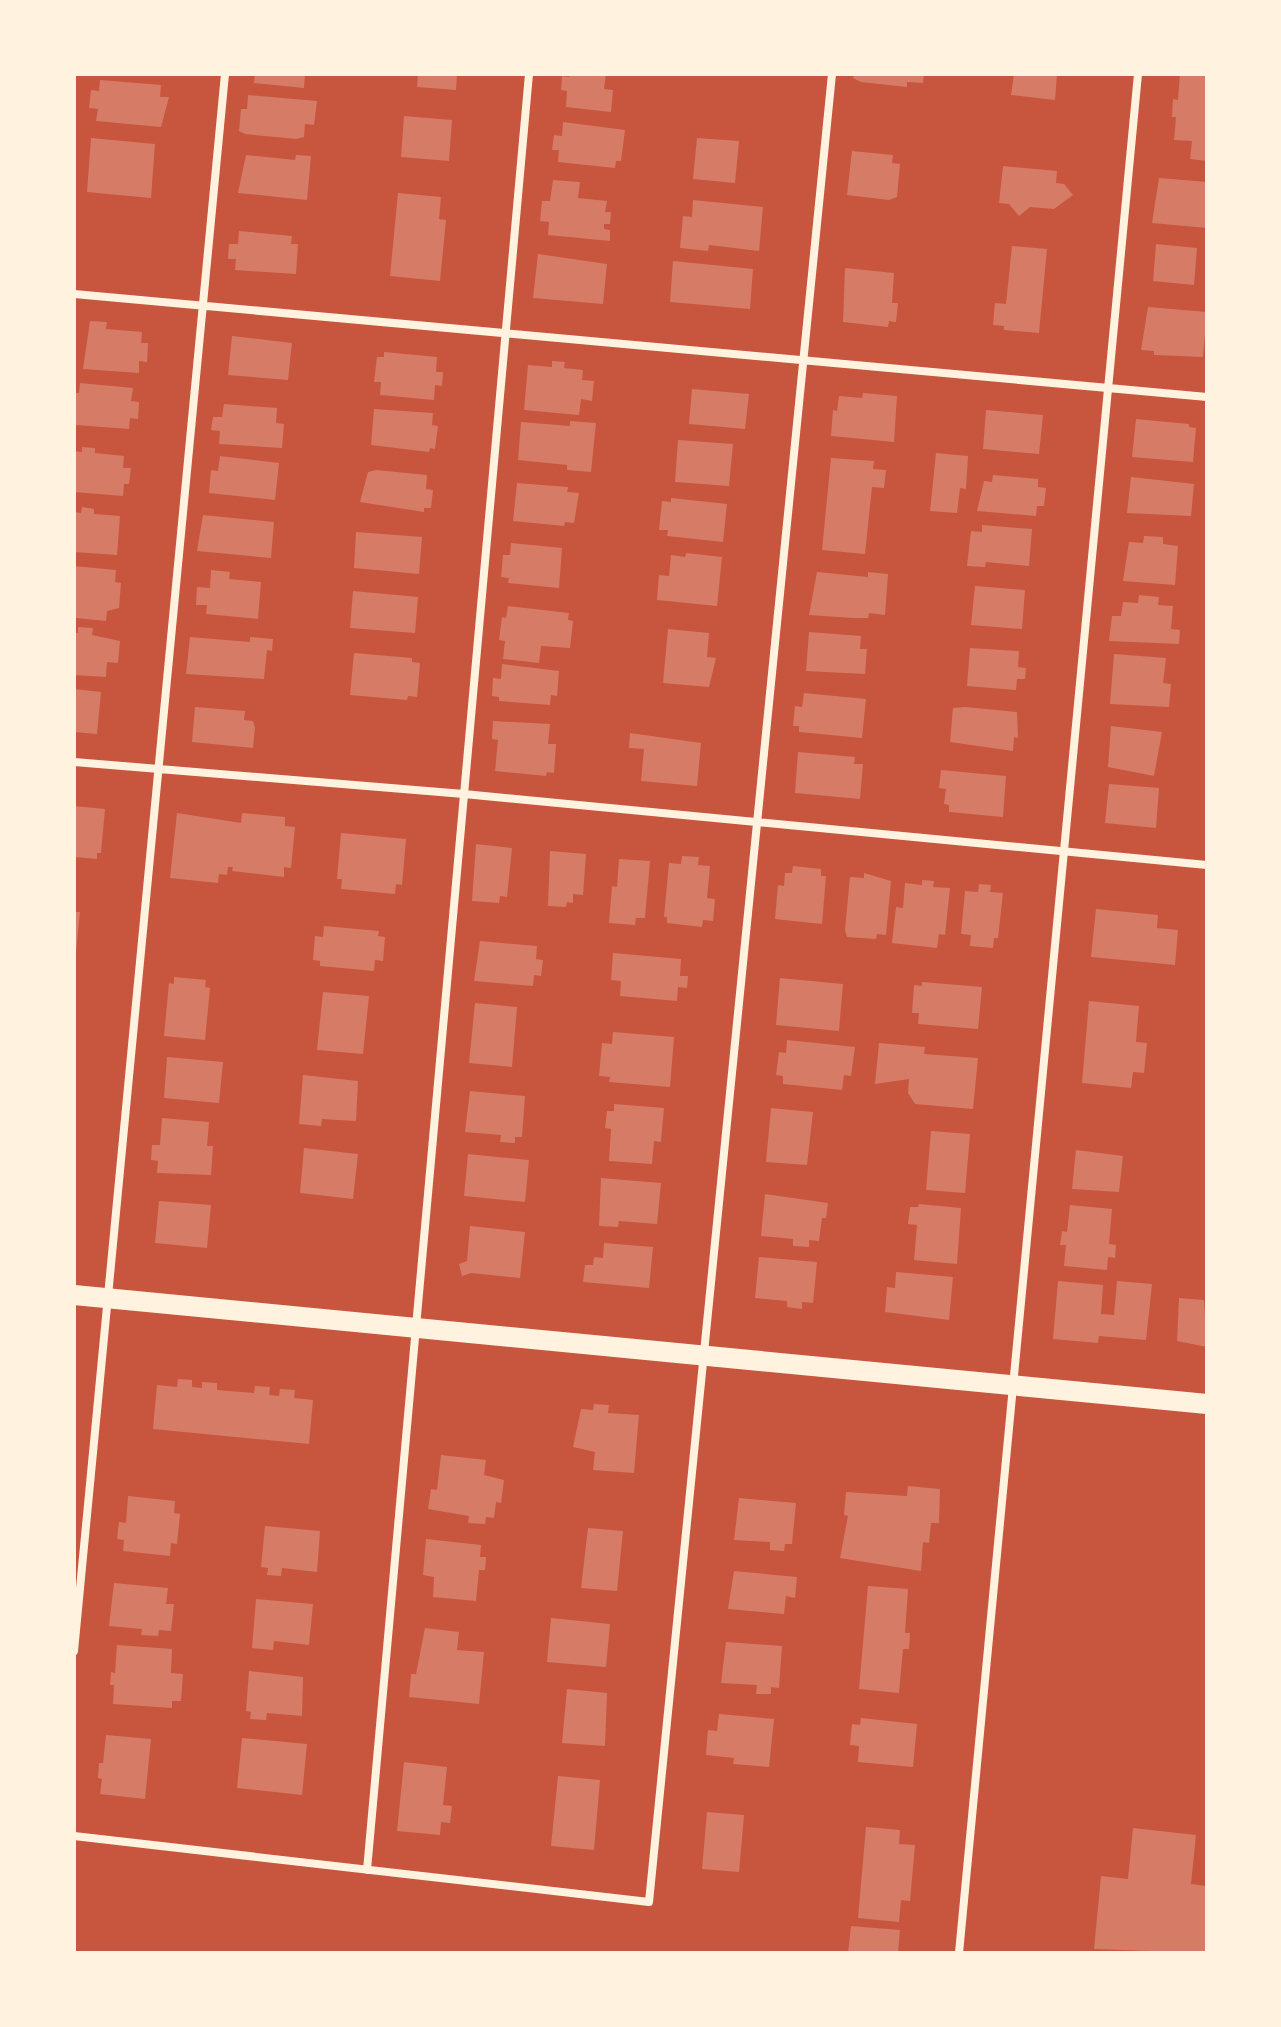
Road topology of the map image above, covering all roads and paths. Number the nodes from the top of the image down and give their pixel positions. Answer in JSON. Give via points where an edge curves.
{"nodes":[{"id":1,"x":225,"y":74,"type":"edge"},
{"id":2,"x":529,"y":74,"type":"edge"},
{"id":3,"x":832,"y":74,"type":"edge"},
{"id":4,"x":1138,"y":74,"type":"edge"},
{"id":5,"x":74,"y":294,"type":"edge"},
{"id":6,"x":202,"y":306,"type":"junction"},
{"id":7,"x":506,"y":334,"type":"junction"},
{"id":8,"x":803,"y":360,"type":"junction"},
{"id":9,"x":1108,"y":388,"type":"junction"},
{"id":10,"x":1207,"y":397,"type":"edge"},
{"id":11,"x":74,"y":762,"type":"edge"},
{"id":12,"x":159,"y":768,"type":"junction"},
{"id":13,"x":464,"y":794,"type":"junction"},
{"id":14,"x":757,"y":822,"type":"junction"},
{"id":15,"x":1065,"y":851,"type":"junction"},
{"id":16,"x":1207,"y":865,"type":"edge"},
{"id":17,"x":74,"y":1295,"type":"edge"},
{"id":18,"x":108,"y":1298,"type":"junction"},
{"id":19,"x":416,"y":1328,"type":"junction"},
{"id":20,"x":704,"y":1355,"type":"junction"},
{"id":21,"x":1014,"y":1386,"type":"junction"},
{"id":22,"x":1207,"y":1404,"type":"edge"},
{"id":23,"x":74,"y":1651,"type":"edge"},
{"id":24,"x":74,"y":1836,"type":"edge"},
{"id":25,"x":367,"y":1870,"type":"junction"},
{"id":26,"x":959,"y":1953,"type":"edge"}],
"edges":[{"from":1,"to":6,"type":"street"},
{"from":2,"to":7,"type":"street"},
{"from":3,"to":8,"type":"street"},
{"from":4,"to":9,"type":"street"},
{"from":5,"to":6,"type":"street"},
{"from":6,"to":7,"type":"street"},
{"from":6,"to":12,"type":"street"},
{"from":7,"to":8,"type":"street"},
{"from":7,"to":13,"type":"street"},
{"from":8,"to":9,"type":"street"},
{"from":8,"to":14,"type":"street"},
{"from":9,"to":10,"type":"street"},
{"from":9,"to":15,"type":"street"},
{"from":11,"to":12,"type":"street"},
{"from":12,"to":13,"type":"street"},
{"from":12,"to":18,"type":"street"},
{"from":13,"to":14,"type":"street"},
{"from":13,"to":19,"type":"street"},
{"from":14,"to":15,"type":"street"},
{"from":14,"to":20,"type":"street"},
{"from":15,"to":16,"type":"street"},
{"from":15,"to":21,"type":"street"},
{"from":17,"to":18,"type":"main road"},
{"from":18,"to":19,"type":"main road"},
{"from":18,"to":23,"type":"street"},
{"from":19,"to":20,"type":"main road"},
{"from":19,"to":25,"type":"street"},
{"from":20,"to":21,"type":"main road"},
{"from":20,"to":25,"type":"street","via":[[649,1902]]},
{"from":21,"to":22,"type":"main road"},
{"from":21,"to":26,"type":"street"},
{"from":24,"to":25,"type":"street"}]}
